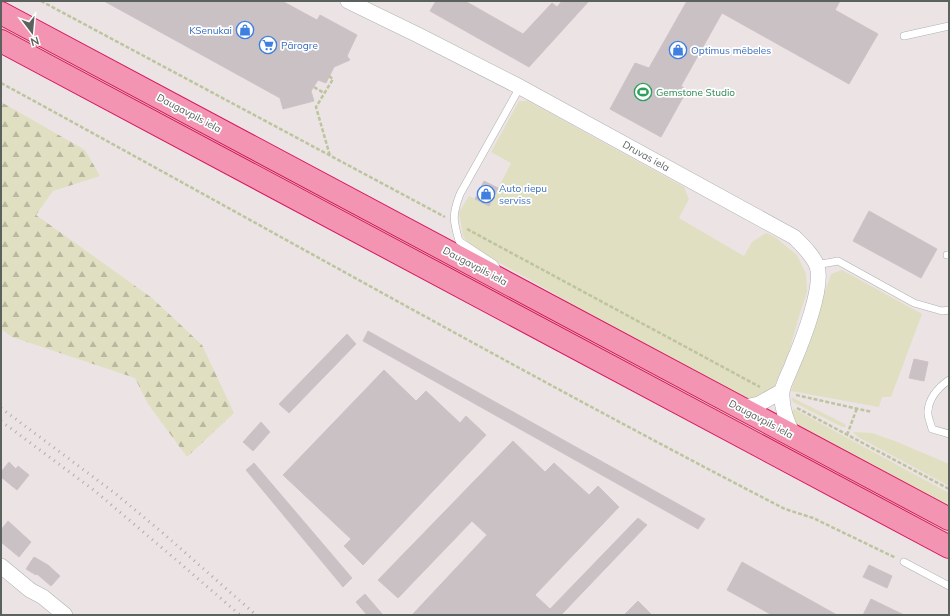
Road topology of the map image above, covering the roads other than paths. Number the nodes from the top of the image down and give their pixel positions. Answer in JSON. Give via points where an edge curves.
{"nodes":[{"id":1,"x":348,"y":1,"type":"edge"},
{"id":2,"x":1,"y":13,"type":"edge"},
{"id":3,"x":949,"y":26,"type":"edge"},
{"id":4,"x":904,"y":36,"type":"dead end"},
{"id":5,"x":1,"y":40,"type":"edge"},
{"id":6,"x":520,"y":87,"type":"junction"},
{"id":7,"x":816,"y":265,"type":"junction"},
{"id":8,"x":504,"y":281,"type":"junction"},
{"id":9,"x":949,"y":310,"type":"edge"},
{"id":10,"x":949,"y":380,"type":"edge"},
{"id":11,"x":780,"y":395,"type":"junction"},
{"id":12,"x":740,"y":408,"type":"junction"},
{"id":13,"x":949,"y":434,"type":"edge"},
{"id":14,"x":794,"y":436,"type":"junction"},
{"id":15,"x":949,"y":520,"type":"edge"},
{"id":16,"x":949,"y":547,"type":"edge"},
{"id":17,"x":904,"y":562,"type":"road end"},
{"id":18,"x":1,"y":566,"type":"edge"},
{"id":19,"x":949,"y":586,"type":"edge"},
{"id":20,"x":65,"y":615,"type":"edge"}],
"edges":[{"from":1,"to":6,"type":"street","name":"Druvas iela"},
{"from":2,"to":8,"type":"highway","name":"Daugavpils iela"},
{"from":3,"to":4,"type":"lane"},
{"from":5,"to":16,"type":"highway"},
{"from":6,"to":7,"type":"street","name":"Druvas iela","via":[[794,237]]},
{"from":6,"to":8,"type":"lane","via":[[460,194],[454,210],[459,241],[494,264]]},
{"from":7,"to":9,"type":"lane","via":[[838,261],[914,302],[942,311]]},
{"from":7,"to":11,"type":"street","via":[[816,295],[799,349]]},
{"from":8,"to":12,"type":"highway","name":"Daugavpils iela"},
{"from":10,"to":13,"type":"lane","via":[[935,393],[928,411],[932,429]]},
{"from":11,"to":12,"type":"street","via":[[759,404]]},
{"from":11,"to":14,"type":"street"},
{"from":12,"to":14,"type":"highway","name":"Daugavpils iela"},
{"from":14,"to":15,"type":"highway","name":"Daugavpils iela"},
{"from":17,"to":19,"type":"lane"},
{"from":18,"to":20,"type":"street"}]}
